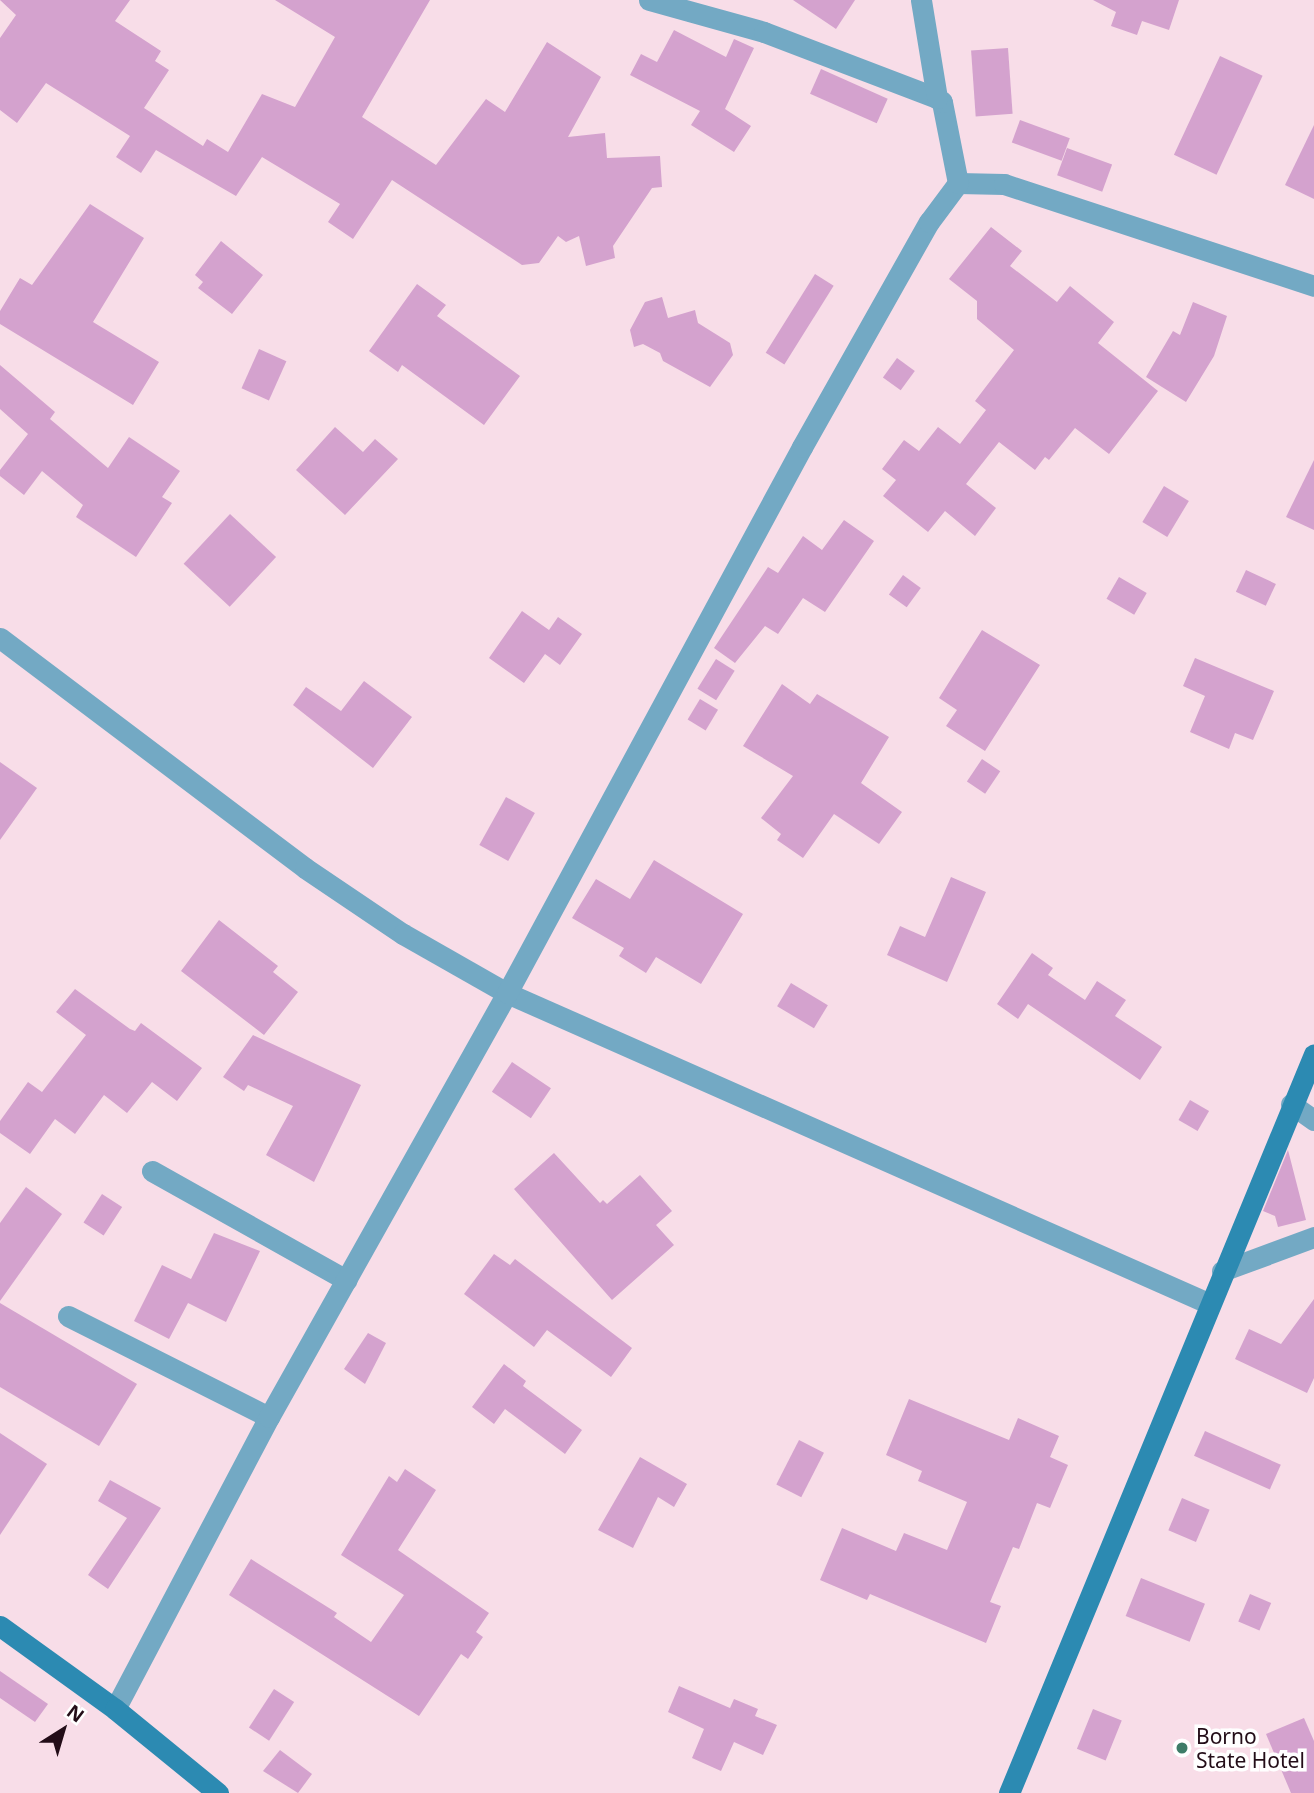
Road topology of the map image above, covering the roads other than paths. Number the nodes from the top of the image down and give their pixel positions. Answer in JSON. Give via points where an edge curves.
{"nodes":[{"id":1,"x":649,"y":0,"type":"edge"},
{"id":2,"x":921,"y":0,"type":"edge"},
{"id":3,"x":937,"y":98,"type":"junction"},
{"id":4,"x":958,"y":183,"type":"junction"},
{"id":5,"x":1314,"y":286,"type":"edge"},
{"id":6,"x":0,"y":638,"type":"edge"},
{"id":7,"x":507,"y":993,"type":"junction"},
{"id":8,"x":1314,"y":1054,"type":"edge"},
{"id":9,"x":1292,"y":1104,"type":"junction"},
{"id":10,"x":1314,"y":1120,"type":"edge"},
{"id":11,"x":152,"y":1171,"type":"dead end"},
{"id":12,"x":1314,"y":1237,"type":"edge"},
{"id":13,"x":1222,"y":1271,"type":"junction"},
{"id":14,"x":346,"y":1280,"type":"junction"},
{"id":15,"x":1208,"y":1303,"type":"junction"},
{"id":16,"x":68,"y":1316,"type":"dead end"},
{"id":17,"x":269,"y":1417,"type":"junction"},
{"id":18,"x":0,"y":1626,"type":"edge"},
{"id":19,"x":115,"y":1709,"type":"junction"},
{"id":20,"x":218,"y":1793,"type":"edge"},
{"id":21,"x":1009,"y":1793,"type":"edge"}],
"edges":[{"from":1,"to":3,"type":"street","via":[[764,32]]},
{"from":2,"to":3,"type":"street"},
{"from":3,"to":4,"type":"street","via":[[942,102]]},
{"from":4,"to":5,"type":"street","via":[[1004,184]]},
{"from":4,"to":7,"type":"street","via":[[929,222],[802,447]]},
{"from":6,"to":7,"type":"street","via":[[306,868],[403,934]]},
{"from":7,"to":14,"type":"street"},
{"from":7,"to":15,"type":"street"},
{"from":8,"to":9,"type":"street"},
{"from":9,"to":10,"type":"street"},
{"from":9,"to":13,"type":"street"},
{"from":11,"to":14,"type":"street"},
{"from":12,"to":13,"type":"street"},
{"from":13,"to":15,"type":"street"},
{"from":14,"to":17,"type":"street"},
{"from":15,"to":21,"type":"street"},
{"from":16,"to":17,"type":"street"},
{"from":17,"to":19,"type":"street"},
{"from":18,"to":19,"type":"street"},
{"from":19,"to":20,"type":"street"}]}
